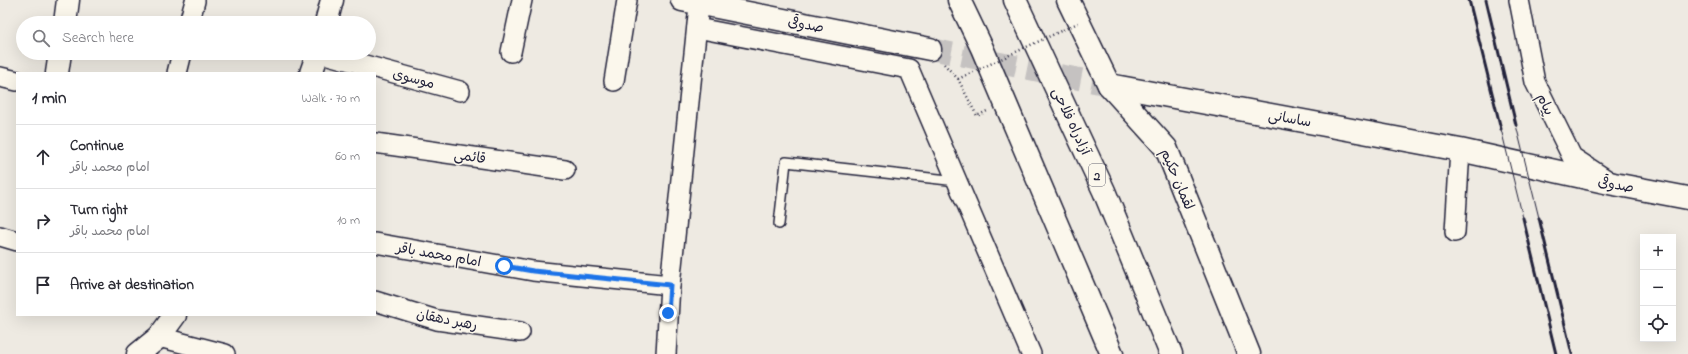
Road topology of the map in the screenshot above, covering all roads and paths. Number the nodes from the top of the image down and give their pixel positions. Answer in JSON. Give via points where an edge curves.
{"nodes":[{"id":1,"x":68,"y":0,"type":"edge"},
{"id":2,"x":332,"y":0,"type":"edge"},
{"id":3,"x":522,"y":0,"type":"edge"},
{"id":4,"x":627,"y":0,"type":"edge"},
{"id":5,"x":959,"y":0,"type":"edge"},
{"id":6,"x":1015,"y":0,"type":"edge"},
{"id":7,"x":1068,"y":0,"type":"edge"},
{"id":8,"x":1519,"y":0,"type":"edge"},
{"id":9,"x":195,"y":1,"type":"dead end"},
{"id":10,"x":691,"y":2,"type":"edge"},
{"id":11,"x":66,"y":16,"type":"edge"},
{"id":12,"x":192,"y":16,"type":"edge"},
{"id":13,"x":328,"y":16,"type":"edge"},
{"id":14,"x":1078,"y":22,"type":"dead end"},
{"id":15,"x":697,"y":28,"type":"junction"},
{"id":16,"x":930,"y":49,"type":"tunnel mouth"},
{"id":17,"x":511,"y":52,"type":"dead end"},
{"id":18,"x":59,"y":60,"type":"edge"},
{"id":19,"x":180,"y":60,"type":"edge"},
{"id":20,"x":317,"y":60,"type":"edge"},
{"id":21,"x":346,"y":60,"type":"edge"},
{"id":22,"x":57,"y":72,"type":"edge"},
{"id":23,"x":177,"y":72,"type":"edge"},
{"id":24,"x":311,"y":72,"type":"edge"},
{"id":25,"x":0,"y":78,"type":"edge"},
{"id":26,"x":16,"y":81,"type":"edge"},
{"id":27,"x":614,"y":81,"type":"dead end"},
{"id":28,"x":1109,"y":85,"type":"junction"},
{"id":29,"x":460,"y":91,"type":"dead end"},
{"id":30,"x":976,"y":116,"type":"dead end"},
{"id":31,"x":376,"y":142,"type":"edge"},
{"id":32,"x":1465,"y":151,"type":"junction"},
{"id":33,"x":1543,"y":169,"type":"joint"},
{"id":34,"x":565,"y":170,"type":"dead end"},
{"id":35,"x":957,"y":181,"type":"junction"},
{"id":36,"x":1614,"y":184,"type":"junction"},
{"id":37,"x":1688,"y":198,"type":"edge"},
{"id":38,"x":779,"y":224,"type":"dead end"},
{"id":39,"x":1454,"y":232,"type":"dead end"},
{"id":40,"x":0,"y":236,"type":"edge"},
{"id":41,"x":16,"y":241,"type":"edge"},
{"id":42,"x":376,"y":243,"type":"edge"},
{"id":43,"x":670,"y":285,"type":"junction"},
{"id":44,"x":376,"y":301,"type":"edge"},
{"id":45,"x":174,"y":316,"type":"edge"},
{"id":46,"x":520,"y":332,"type":"dead end"},
{"id":47,"x":159,"y":337,"type":"junction"},
{"id":48,"x":138,"y":354,"type":"edge"},
{"id":49,"x":224,"y":354,"type":"edge"},
{"id":50,"x":666,"y":354,"type":"edge"},
{"id":51,"x":1031,"y":354,"type":"edge"},
{"id":52,"x":1112,"y":354,"type":"edge"},
{"id":53,"x":1171,"y":354,"type":"edge"},
{"id":54,"x":1249,"y":354,"type":"edge"}],
"edges":[{"from":1,"to":11,"type":"main road"},
{"from":2,"to":13,"type":"main road"},
{"from":3,"to":17,"type":"street"},
{"from":4,"to":27,"type":"street"},
{"from":5,"to":52,"type":"main road","via":[[982,48]]},
{"from":6,"to":53,"type":"main road","name":"آزادراه فلاحی","number":"2","via":[[1104,191]]},
{"from":7,"to":28,"type":"main road","name":"لقمان حکیم"},
{"from":8,"to":36,"type":"street","name":"پیام","via":[[1535,82],[1572,157]]},
{"from":9,"to":12,"type":"street"},
{"from":10,"to":15,"type":"street"},
{"from":10,"to":16,"type":"main road","name":"صدوقی"},
{"from":14,"to":30,"type":"path","bridge":true,"via":[[958,79]]},
{"from":15,"to":35,"type":"street","via":[[909,69]]},
{"from":15,"to":43,"type":"street"},
{"from":18,"to":22,"type":"main road"},
{"from":19,"to":23,"type":"street"},
{"from":20,"to":24,"type":"main road"},
{"from":21,"to":29,"type":"street","name":"موسوی"},
{"from":25,"to":26,"type":"street"},
{"from":28,"to":32,"type":"main road","name":"ساسانی"},
{"from":28,"to":54,"type":"main road","name":"لقمان حکیم","via":[[1166,148]]},
{"from":31,"to":34,"type":"street","name":"قائمی"},
{"from":32,"to":33,"type":"main road","name":"ساسانی"},
{"from":32,"to":39,"type":"street"},
{"from":33,"to":36,"type":"main road","name":"صدوقی"},
{"from":35,"to":38,"type":"lane","via":[[786,162]]},
{"from":35,"to":51,"type":"street"},
{"from":36,"to":37,"type":"main road","name":"صدوقی"},
{"from":40,"to":41,"type":"street"},
{"from":42,"to":43,"type":"street","name":"امام محمد باقر","via":[[533,271]]},
{"from":43,"to":50,"type":"street"},
{"from":44,"to":46,"type":"street","name":"رهبر دهقان","via":[[437,320]]},
{"from":45,"to":47,"type":"main road"},
{"from":47,"to":48,"type":"main road"},
{"from":47,"to":49,"type":"street"}]}
